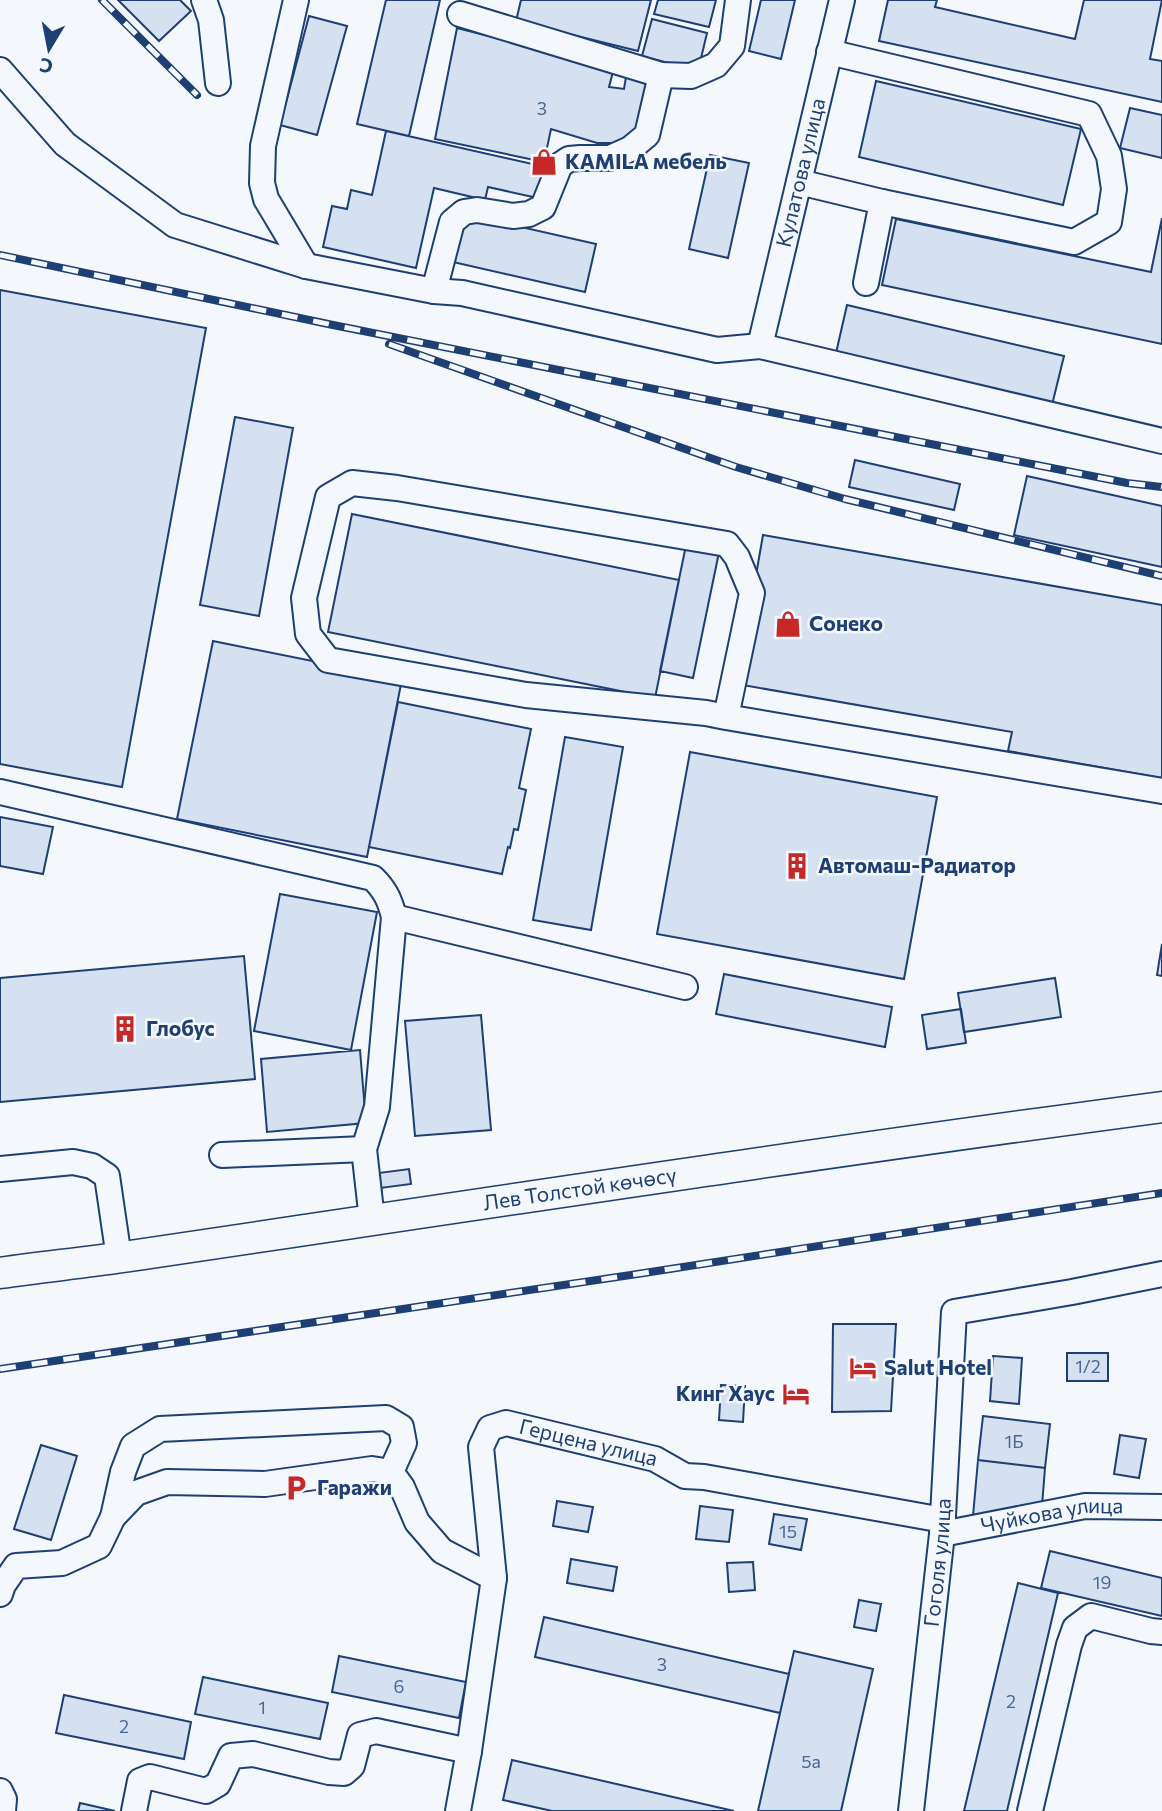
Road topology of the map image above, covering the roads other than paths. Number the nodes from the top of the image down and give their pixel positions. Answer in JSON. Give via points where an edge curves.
{"nodes":[{"id":1,"x":204,"y":0,"type":"edge"},
{"id":2,"x":296,"y":0,"type":"edge"},
{"id":3,"x":738,"y":0,"type":"edge"},
{"id":4,"x":842,"y":0,"type":"edge"},
{"id":5,"x":460,"y":14,"type":"dead end"},
{"id":6,"x":830,"y":52,"type":"junction"},
{"id":7,"x":0,"y":70,"type":"edge"},
{"id":8,"x":661,"y":75,"type":"junction"},
{"id":9,"x":218,"y":83,"type":"dead end"},
{"id":10,"x":799,"y":182,"type":"junction"},
{"id":11,"x":882,"y":202,"type":"junction"},
{"id":12,"x":306,"y":266,"type":"junction"},
{"id":13,"x":866,"y":283,"type":"dead end"},
{"id":14,"x":434,"y":291,"type":"junction"},
{"id":15,"x":760,"y":346,"type":"junction"},
{"id":16,"x":1162,"y":441,"type":"edge"},
{"id":17,"x":726,"y":717,"type":"junction"},
{"id":18,"x":1162,"y":791,"type":"edge"},
{"id":19,"x":0,"y":792,"type":"edge"},
{"id":20,"x":394,"y":917,"type":"junction"},
{"id":21,"x":685,"y":987,"type":"dead end"},
{"id":22,"x":1162,"y":1107,"type":"edge"},
{"id":23,"x":364,"y":1149,"type":"junction"},
{"id":24,"x":222,"y":1155,"type":"dead end"},
{"id":25,"x":0,"y":1169,"type":"edge"},
{"id":26,"x":372,"y":1220,"type":"junction"},
{"id":27,"x":119,"y":1258,"type":"junction"},
{"id":28,"x":0,"y":1273,"type":"edge"},
{"id":29,"x":1162,"y":1274,"type":"edge"},
{"id":30,"x":391,"y":1472,"type":"junction"},
{"id":31,"x":1162,"y":1507,"type":"edge"},
{"id":32,"x":113,"y":1517,"type":"junction"},
{"id":33,"x":942,"y":1527,"type":"junction"},
{"id":34,"x":494,"y":1578,"type":"junction"},
{"id":35,"x":1,"y":1584,"type":"edge"},
{"id":36,"x":1162,"y":1632,"type":"edge"},
{"id":37,"x":469,"y":1751,"type":"junction"},
{"id":38,"x":134,"y":1811,"type":"edge"},
{"id":39,"x":458,"y":1811,"type":"edge"},
{"id":40,"x":911,"y":1811,"type":"edge"},
{"id":41,"x":1030,"y":1811,"type":"edge"}],
"edges":[{"from":1,"to":9,"type":"street","via":[[211,20]]},
{"from":2,"to":12,"type":"street","via":[[263,146],[262,183],[266,199]]},
{"from":3,"to":8,"type":"street","via":[[732,46],[716,65],[691,76]]},
{"from":4,"to":6,"type":"street","name":"Кулатова улица"},
{"from":5,"to":8,"type":"street"},
{"from":6,"to":10,"type":"street","name":"Кулатова улица"},
{"from":6,"to":11,"type":"street","via":[[1088,114],[1109,156],[1114,189],[1109,222],[1074,242]]},
{"from":7,"to":12,"type":"street","via":[[65,144],[175,225]]},
{"from":8,"to":14,"type":"street","via":[[647,135],[630,149],[610,158],[569,159],[560,165],[543,207],[529,214],[477,210],[464,212],[452,222]]},
{"from":10,"to":11,"type":"street"},
{"from":10,"to":15,"type":"street","name":"Кулатова улица"},
{"from":11,"to":13,"type":"street"},
{"from":12,"to":14,"type":"street"},
{"from":14,"to":15,"type":"street","via":[[462,293],[717,350]]},
{"from":15,"to":16,"type":"street"},
{"from":17,"to":17,"type":"street","via":[[526,695],[328,660],[308,634],[304,598],[328,497],[352,483],[397,488],[727,544],[752,593]]},
{"from":17,"to":18,"type":"street"},
{"from":19,"to":20,"type":"street","via":[[373,878],[390,901]]},
{"from":20,"to":21,"type":"street"},
{"from":20,"to":23,"type":"street","via":[[377,1107]]},
{"from":22,"to":26,"type":"main road","name":"Лев Толстой көчөсү"},
{"from":23,"to":24,"type":"street"},
{"from":23,"to":26,"type":"street"},
{"from":25,"to":27,"type":"street","via":[[73,1162],[92,1166],[107,1176]]},
{"from":26,"to":27,"type":"main road","name":"Лев Толстой көчөсү"},
{"from":27,"to":28,"type":"main road","name":"Лев Толстой көчөсү"},
{"from":29,"to":33,"type":"street","name":"Гоголя улица","via":[[954,1312]]},
{"from":30,"to":32,"type":"street","via":[[372,1469],[265,1484],[167,1482],[136,1493]]},
{"from":30,"to":32,"type":"street","via":[[404,1443],[401,1427],[386,1418],[160,1429],[133,1446]]},
{"from":30,"to":34,"type":"street","via":[[417,1522],[442,1550]]},
{"from":31,"to":33,"type":"street","name":"Чуйкова улица","via":[[1085,1506]]},
{"from":32,"to":35,"type":"street","via":[[99,1546],[62,1563],[16,1566]]},
{"from":33,"to":34,"type":"street","name":"Герцена улица","via":[[685,1476],[655,1459],[506,1423],[489,1428],[481,1447]]},
{"from":33,"to":40,"type":"street","name":"Гоголя улица"},
{"from":34,"to":37,"type":"street","name":"Герцена улица"},
{"from":36,"to":41,"type":"street","via":[[1091,1616],[1075,1628]]},
{"from":37,"to":38,"type":"street","via":[[376,1731],[359,1735],[352,1766],[344,1773],[253,1754],[231,1756],[218,1784],[206,1791],[150,1777],[140,1782]]},
{"from":37,"to":39,"type":"street","name":"Герцена улица"}]}
